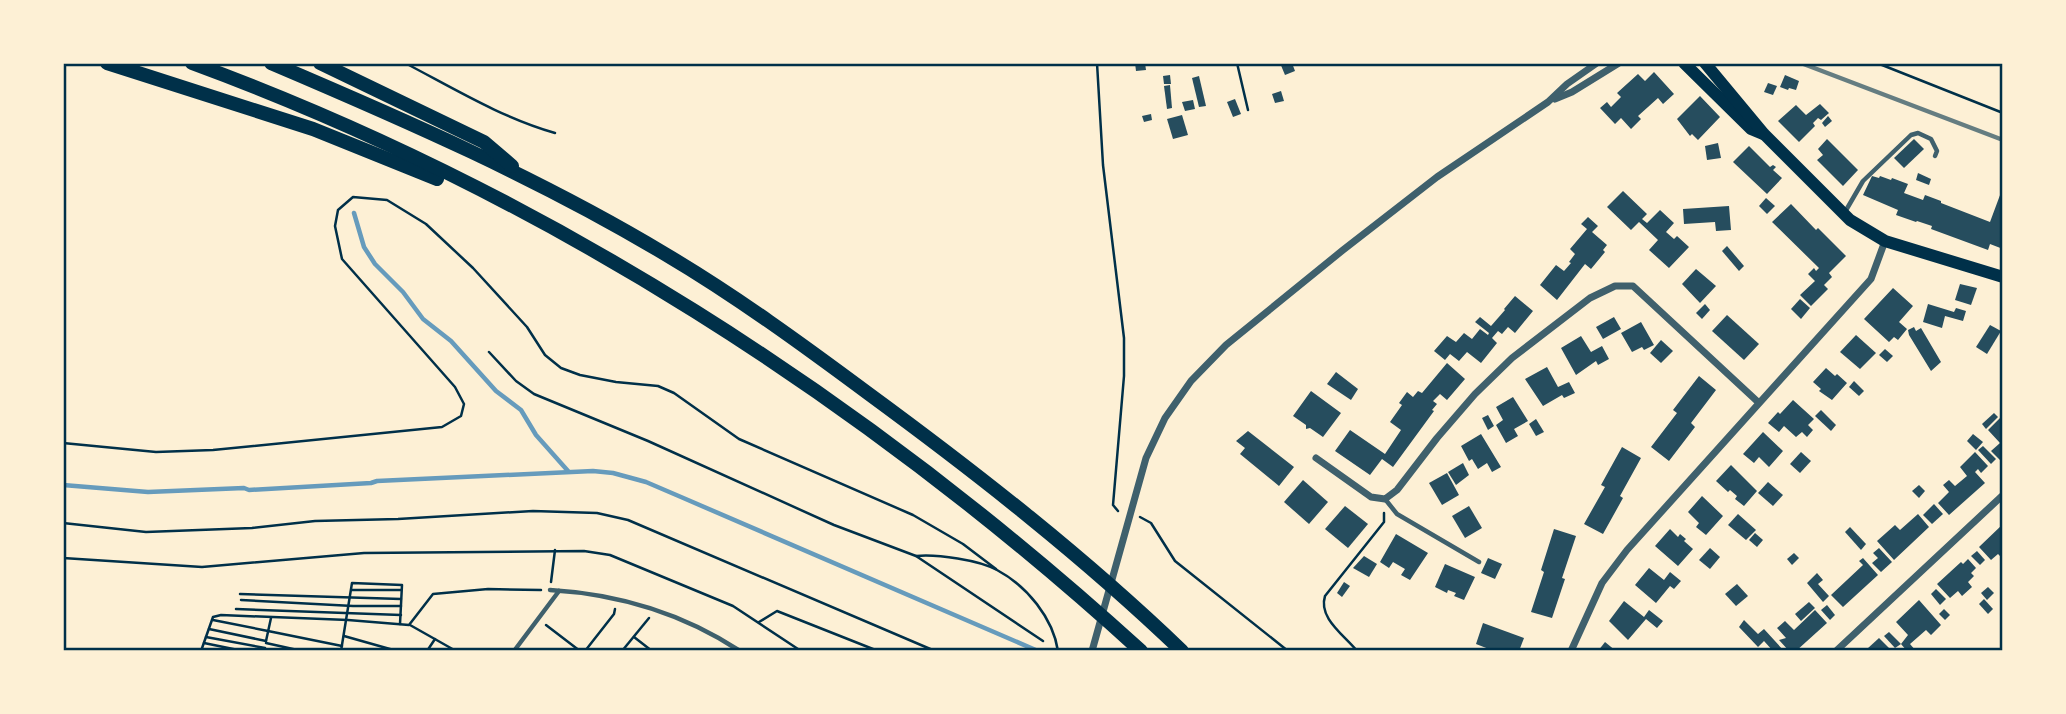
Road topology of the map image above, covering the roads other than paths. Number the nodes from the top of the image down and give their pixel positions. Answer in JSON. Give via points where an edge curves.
{"nodes":[{"id":1,"x":107,"y":63,"type":"edge"},
{"id":2,"x":192,"y":63,"type":"edge"},
{"id":3,"x":271,"y":63,"type":"edge"},
{"id":4,"x":320,"y":63,"type":"edge"},
{"id":5,"x":1597,"y":63,"type":"edge"},
{"id":6,"x":1619,"y":63,"type":"edge"},
{"id":7,"x":1684,"y":63,"type":"edge"},
{"id":8,"x":1705,"y":63,"type":"edge"},
{"id":9,"x":1548,"y":102,"type":"junction"},
{"id":10,"x":1764,"y":134,"type":"junction"},
{"id":11,"x":1935,"y":156,"type":"dead end"},
{"id":12,"x":529,"y":180,"type":"junction"},
{"id":13,"x":523,"y":213,"type":"junction"},
{"id":14,"x":1843,"y":215,"type":"junction"},
{"id":15,"x":1885,"y":241,"type":"junction"},
{"id":16,"x":2003,"y":277,"type":"edge"},
{"id":17,"x":1758,"y":402,"type":"junction"},
{"id":18,"x":1317,"y":458,"type":"dead end"},
{"id":19,"x":2003,"y":495,"type":"edge"},
{"id":20,"x":1385,"y":499,"type":"junction"},
{"id":21,"x":1479,"y":562,"type":"dead end"},
{"id":22,"x":550,"y":590,"type":"road end"},
{"id":23,"x":560,"y":591,"type":"junction"},
{"id":24,"x":514,"y":651,"type":"edge"},
{"id":25,"x":740,"y":651,"type":"edge"},
{"id":26,"x":1092,"y":651,"type":"edge"},
{"id":27,"x":1141,"y":651,"type":"edge"},
{"id":28,"x":1182,"y":651,"type":"edge"},
{"id":29,"x":1571,"y":651,"type":"edge"},
{"id":30,"x":1836,"y":651,"type":"edge"}],
"edges":[{"from":1,"to":13,"type":"highway","via":[[313,129]]},
{"from":2,"to":13,"type":"highway","via":[[383,142]]},
{"from":3,"to":12,"type":"highway"},
{"from":4,"to":12,"type":"highway","via":[[484,142]]},
{"from":5,"to":9,"type":"street"},
{"from":6,"to":9,"type":"street"},
{"from":7,"to":10,"type":"main road","via":[[1751,129]]},
{"from":8,"to":10,"type":"main road"},
{"from":9,"to":26,"type":"street","via":[[1437,177],[1226,345],[1191,381],[1165,418],[1146,458]]},
{"from":10,"to":14,"type":"main road"},
{"from":11,"to":14,"type":"lane","via":[[1931,139],[1911,135],[1863,181]]},
{"from":12,"to":28,"type":"highway","via":[[665,254],[795,340],[988,483]]},
{"from":13,"to":27,"type":"highway","via":[[635,273],[825,396],[970,505]]},
{"from":14,"to":15,"type":"main road"},
{"from":15,"to":16,"type":"main road"},
{"from":15,"to":17,"type":"street","via":[[1871,279]]},
{"from":17,"to":20,"type":"street","via":[[1633,286],[1615,286],[1590,298],[1512,358]]},
{"from":17,"to":29,"type":"street","via":[[1626,550],[1602,583]]},
{"from":18,"to":20,"type":"street","via":[[1371,498]]},
{"from":19,"to":30,"type":"street"},
{"from":20,"to":21,"type":"lane","via":[[1397,514]]},
{"from":22,"to":23,"type":"lane"},
{"from":23,"to":24,"type":"lane"},
{"from":23,"to":25,"type":"lane","via":[[618,599],[683,619]]}]}
